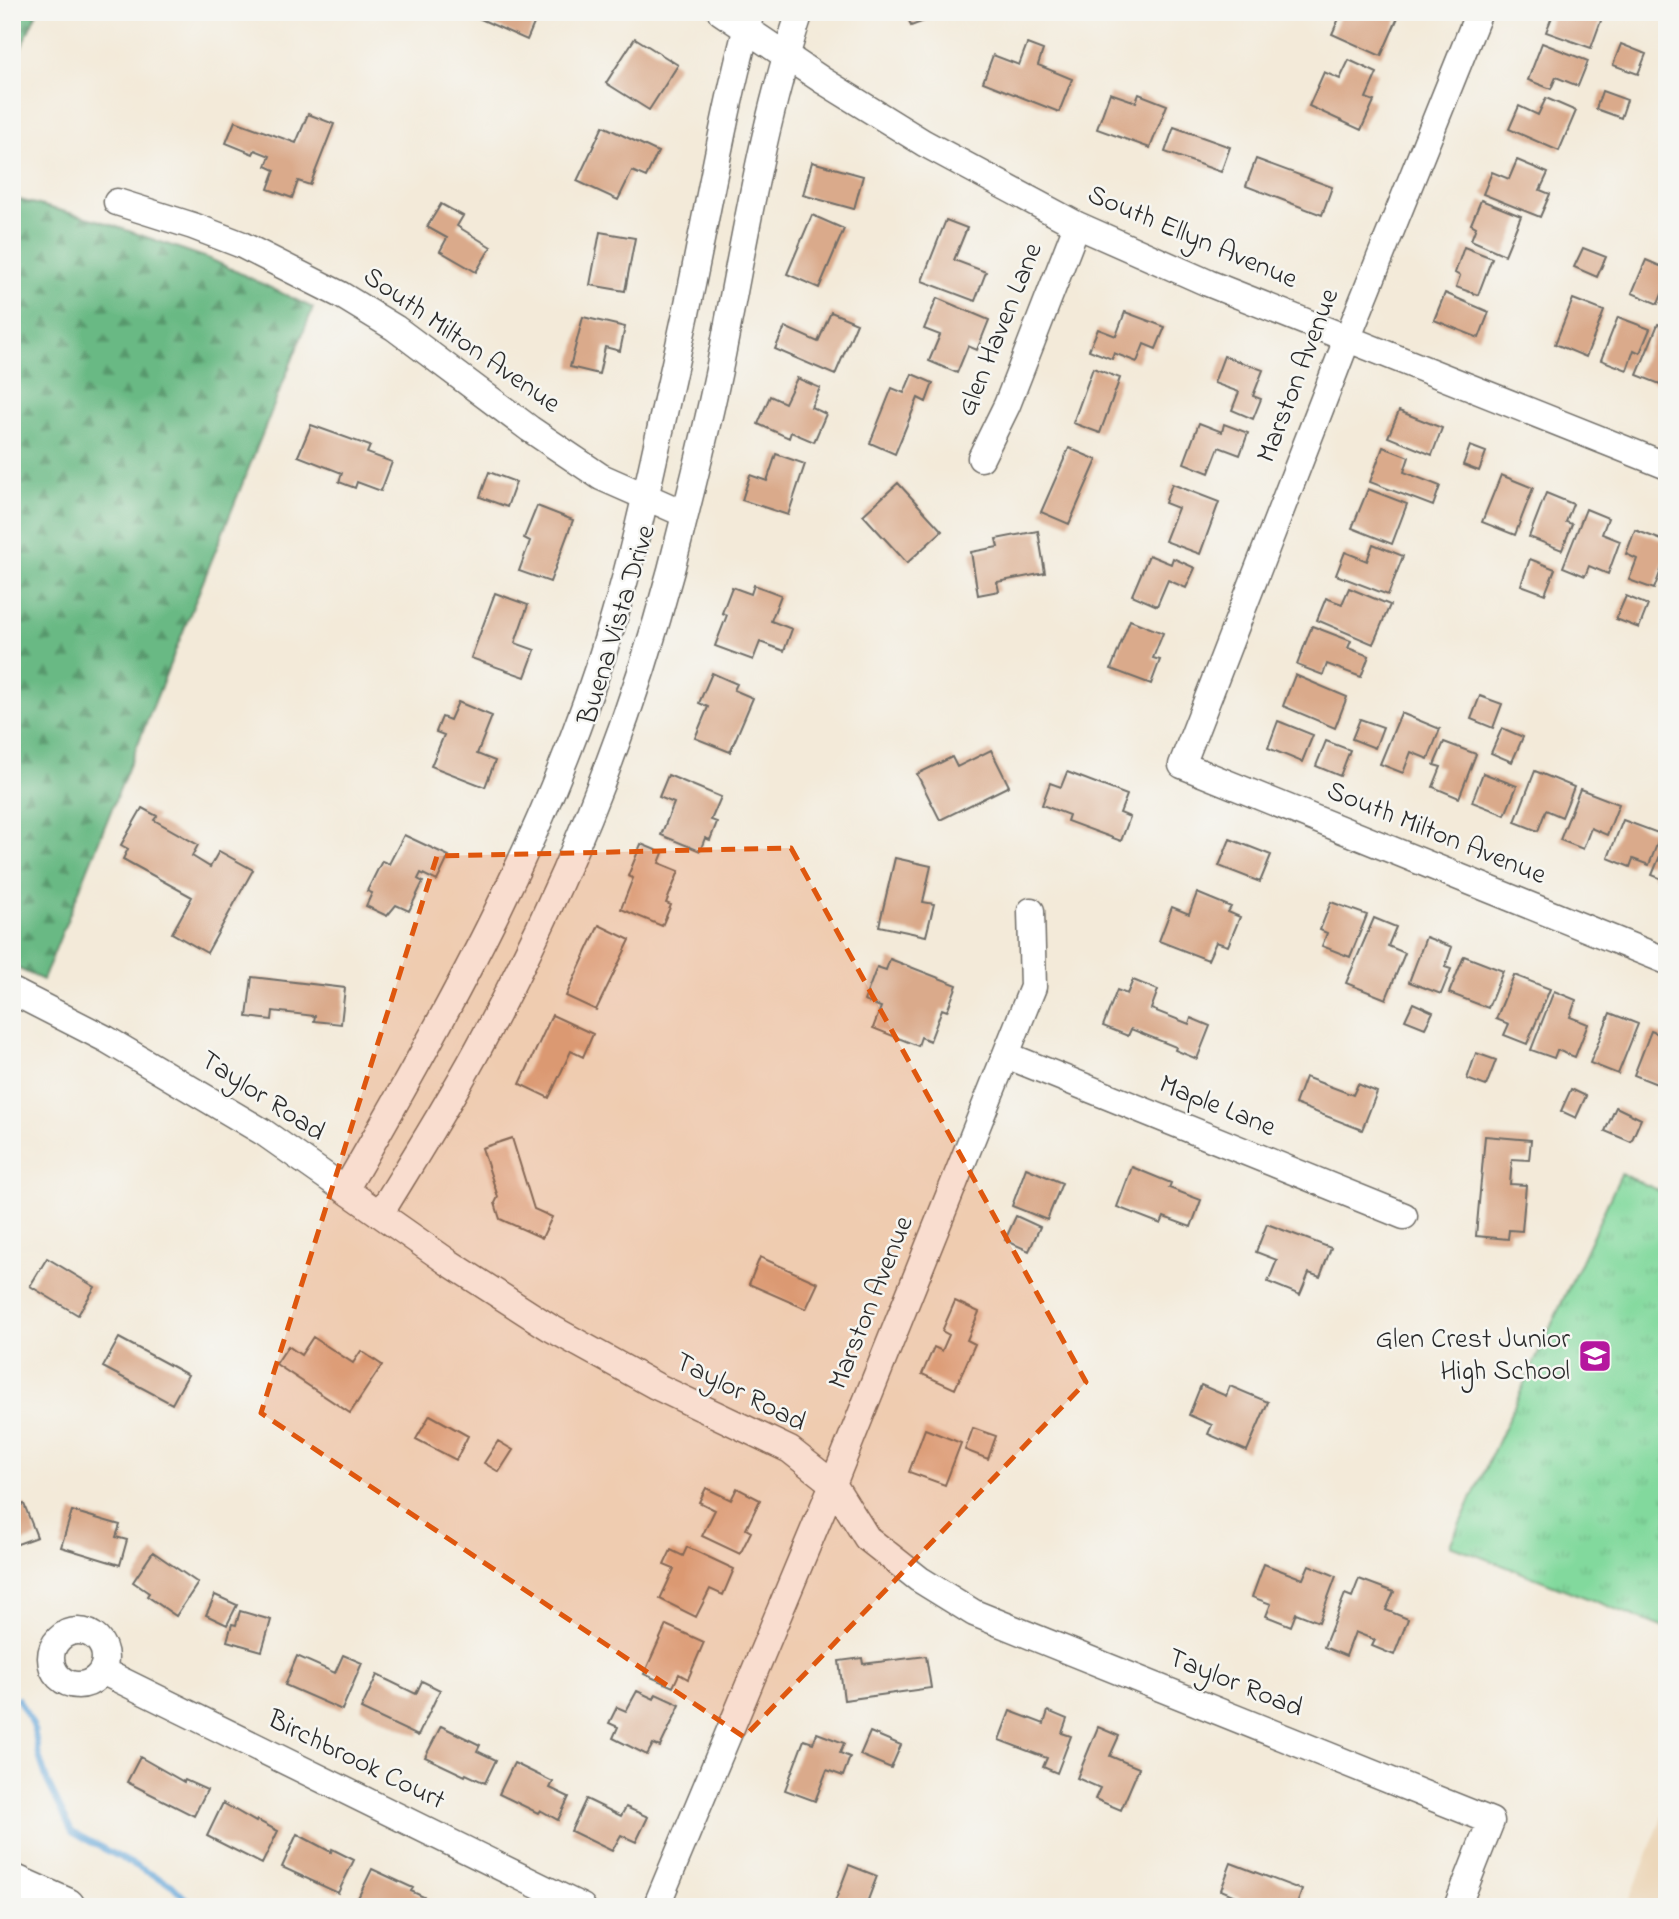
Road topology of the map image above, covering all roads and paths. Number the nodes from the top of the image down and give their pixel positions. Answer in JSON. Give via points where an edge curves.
{"nodes":[{"id":1,"x":721,"y":12,"type":"edge"},
{"id":2,"x":800,"y":12,"type":"edge"},
{"id":3,"x":1479,"y":12,"type":"edge"},
{"id":4,"x":749,"y":20,"type":"edge"},
{"id":5,"x":786,"y":54,"type":"junction"},
{"id":6,"x":117,"y":202,"type":"dead end"},
{"id":7,"x":1077,"y":225,"type":"junction"},
{"id":8,"x":1348,"y":337,"type":"junction"},
{"id":9,"x":981,"y":458,"type":"dead end"},
{"id":10,"x":1667,"y":466,"type":"edge"},
{"id":11,"x":645,"y":498,"type":"junction"},
{"id":12,"x":685,"y":514,"type":"junction"},
{"id":13,"x":1182,"y":765,"type":"joint"},
{"id":14,"x":1031,"y":911,"type":"dead end"},
{"id":15,"x":1667,"y":961,"type":"edge"},
{"id":16,"x":12,"y":991,"type":"edge"},
{"id":17,"x":1006,"y":1055,"type":"junction"},
{"id":18,"x":345,"y":1190,"type":"junction"},
{"id":19,"x":380,"y":1214,"type":"junction"},
{"id":20,"x":1404,"y":1216,"type":"dead end"},
{"id":21,"x":833,"y":1485,"type":"junction"},
{"id":22,"x":102,"y":1671,"type":"dead end"},
{"id":23,"x":12,"y":1883,"type":"edge"},
{"id":24,"x":66,"y":1907,"type":"edge"},
{"id":25,"x":582,"y":1907,"type":"edge"},
{"id":26,"x":656,"y":1907,"type":"edge"},
{"id":27,"x":1457,"y":1907,"type":"edge"}],
"edges":[{"from":1,"to":4,"type":"street","name":"South Ellyn Avenue"},
{"from":2,"to":5,"type":"street","name":"Buena Vista Drive"},
{"from":3,"to":8,"type":"street","name":"Marston Avenue"},
{"from":4,"to":5,"type":"street","name":"South Ellyn Avenue"},
{"from":4,"to":11,"type":"street","name":"Buena Vista Drive"},
{"from":5,"to":7,"type":"street","name":"South Ellyn Avenue","via":[[924,143]]},
{"from":5,"to":12,"type":"street","name":"Buena Vista Drive"},
{"from":6,"to":11,"type":"street","name":"South Milton Avenue","via":[[240,244],[341,295],[395,328],[601,477]]},
{"from":7,"to":8,"type":"street","name":"South Ellyn Avenue","via":[[1208,283]]},
{"from":7,"to":9,"type":"street","name":"Glen Haven Lane","via":[[1007,405]]},
{"from":8,"to":10,"type":"street","name":"South Ellyn Avenue"},
{"from":8,"to":13,"type":"street","name":"Marston Avenue"},
{"from":11,"to":12,"type":"street","name":"South Milton Avenue"},
{"from":11,"to":18,"type":"street","name":"Buena Vista Drive","via":[[616,611],[581,718],[522,862],[411,1076]]},
{"from":12,"to":19,"type":"street","name":"Buena Vista Drive","via":[[622,723],[557,887],[485,1036]]},
{"from":13,"to":15,"type":"street","name":"South Milton Avenue"},
{"from":14,"to":17,"type":"street","name":"Marston Avenue","via":[[1034,987]]},
{"from":16,"to":18,"type":"street","name":"Taylor Road","via":[[180,1081]]},
{"from":17,"to":20,"type":"street","name":"Maple Lane"},
{"from":17,"to":21,"type":"street","name":"Marston Avenue"},
{"from":18,"to":19,"type":"street","name":"Taylor Road"},
{"from":19,"to":21,"type":"street","name":"Taylor Road","via":[[549,1327],[656,1386],[790,1450]]},
{"from":21,"to":26,"type":"street","name":"Marston Avenue"},
{"from":21,"to":27,"type":"street","name":"Taylor Road","via":[[867,1538],[919,1579],[974,1612],[1491,1821]]},
{"from":22,"to":25,"type":"street","name":"Birchbrook Court"},
{"from":23,"to":24,"type":"main road"}]}
